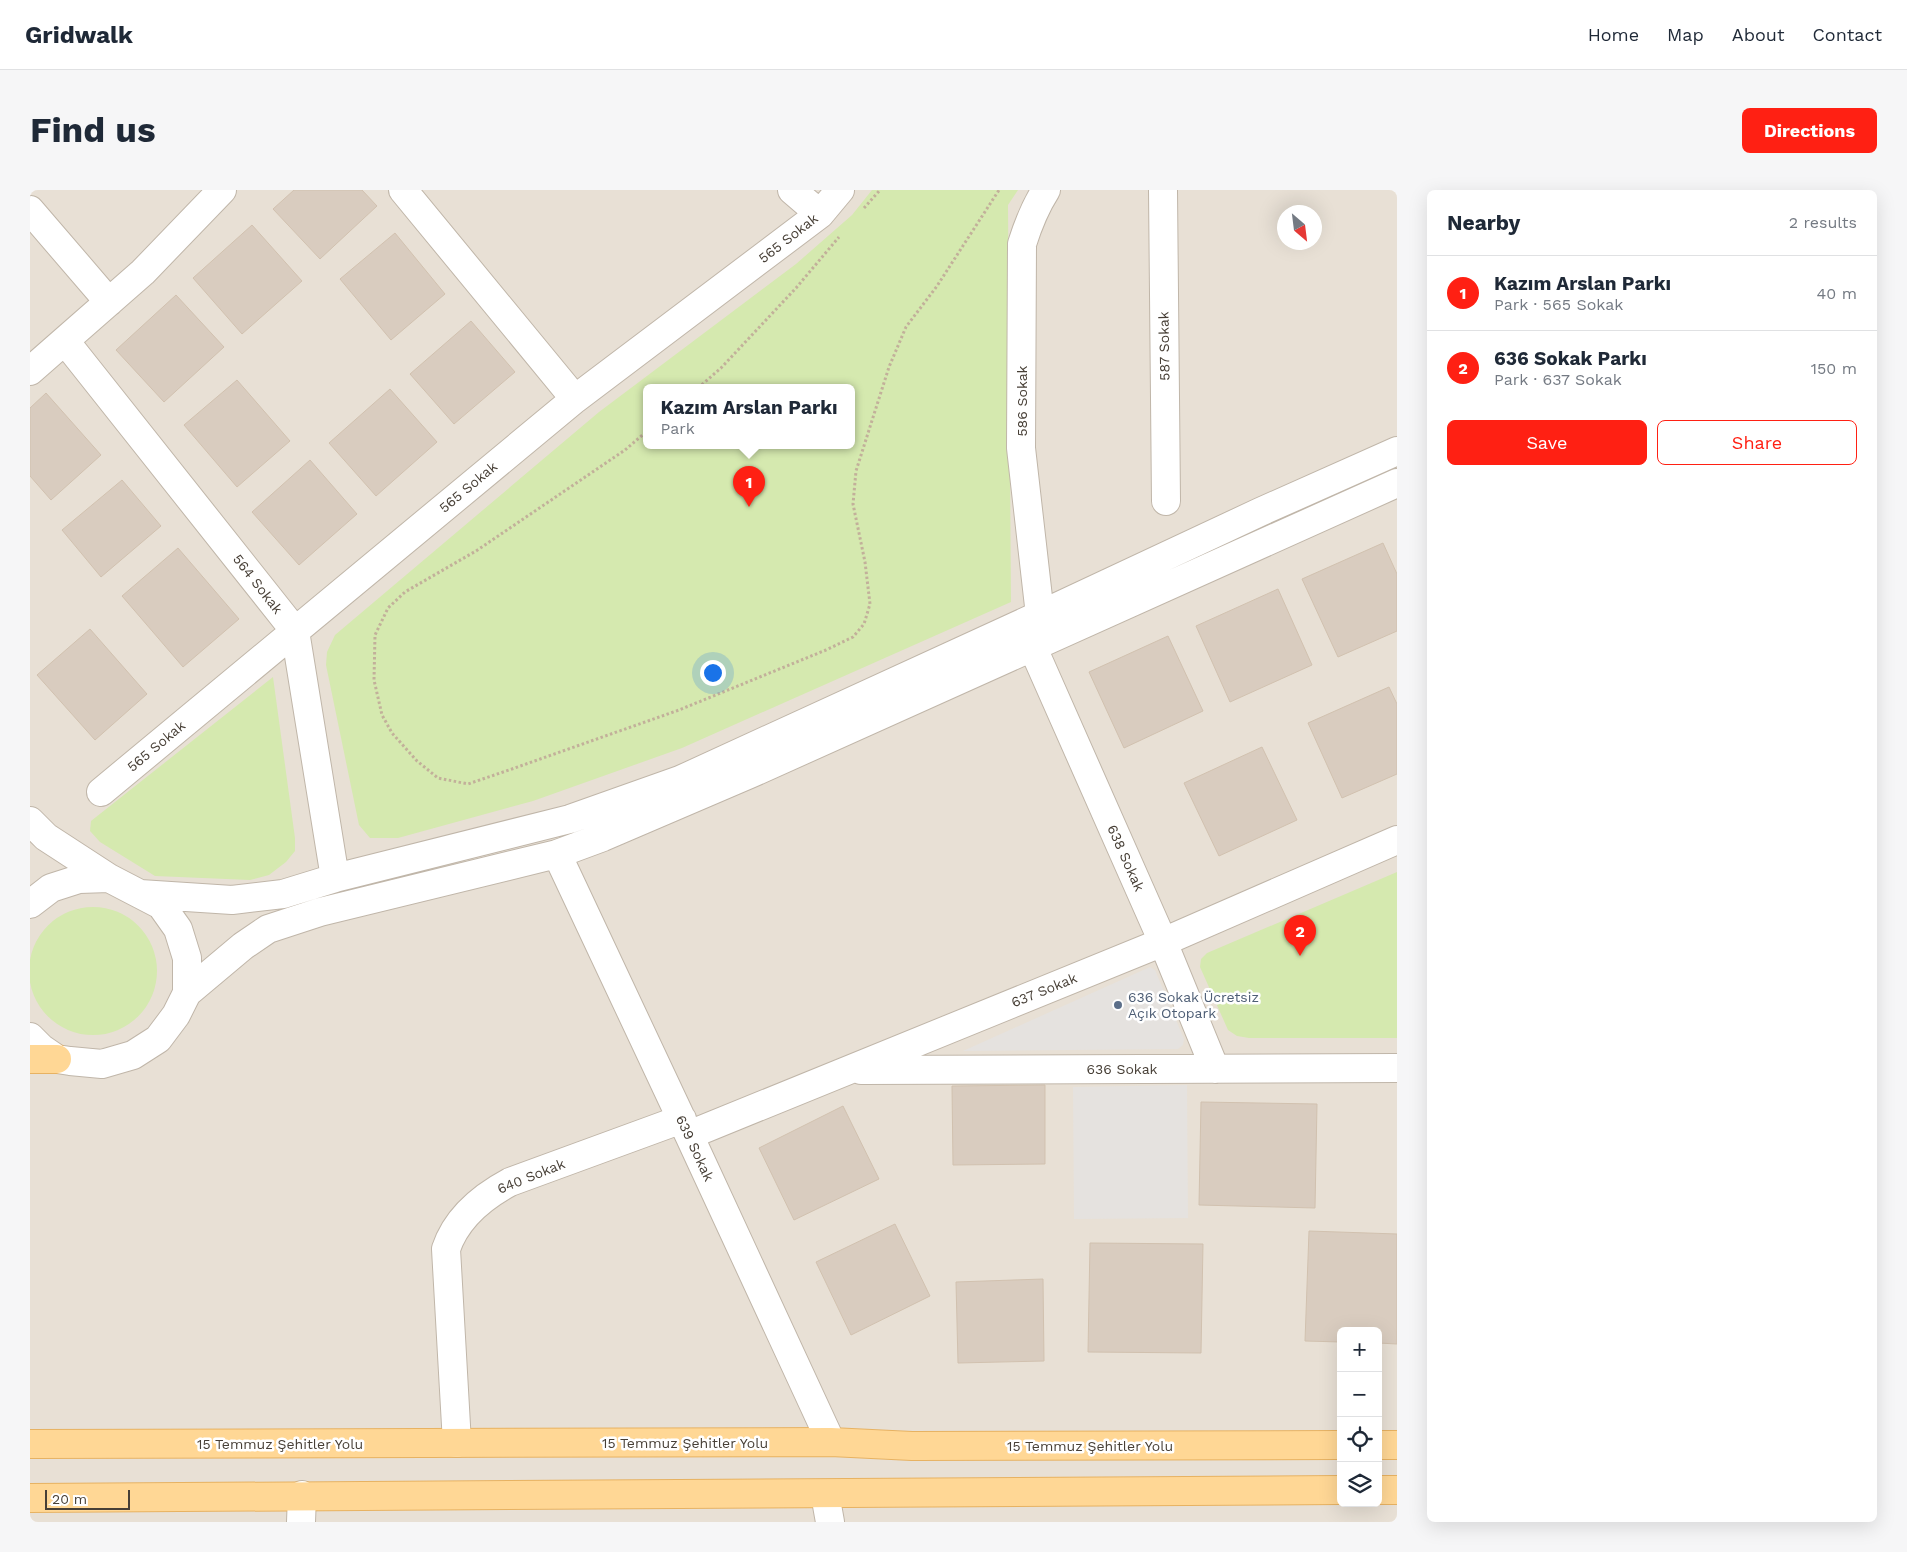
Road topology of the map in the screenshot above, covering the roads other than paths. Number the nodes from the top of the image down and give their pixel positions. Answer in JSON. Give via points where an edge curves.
{"nodes":[{"id":1,"x":222,"y":190,"type":"edge"},
{"id":2,"x":402,"y":190,"type":"edge"},
{"id":3,"x":792,"y":190,"type":"edge"},
{"id":4,"x":840,"y":190,"type":"edge"},
{"id":5,"x":1046,"y":190,"type":"edge"},
{"id":6,"x":1163,"y":190,"type":"edge"},
{"id":7,"x":30,"y":210,"type":"edge"},
{"id":8,"x":820,"y":214,"type":"junction"},
{"id":9,"x":109,"y":302,"type":"junction"},
{"id":10,"x":66,"y":341,"type":"junction"},
{"id":11,"x":30,"y":371,"type":"edge"},
{"id":12,"x":575,"y":399,"type":"junction"},
{"id":13,"x":1397,"y":452,"type":"edge"},
{"id":14,"x":1397,"y":483,"type":"edge"},
{"id":15,"x":1166,"y":501,"type":"dead end"},
{"id":16,"x":1040,"y":615,"type":"junction"},
{"id":17,"x":295,"y":631,"type":"junction"},
{"id":18,"x":1033,"y":648,"type":"junction"},
{"id":19,"x":101,"y":792,"type":"dead end"},
{"id":20,"x":30,"y":821,"type":"edge"},
{"id":21,"x":1397,"y":840,"type":"edge"},
{"id":22,"x":557,"y":854,"type":"junction"},
{"id":23,"x":109,"y":878,"type":"junction"},
{"id":24,"x":335,"y":878,"type":"junction"},
{"id":25,"x":140,"y":894,"type":"junction"},
{"id":26,"x":30,"y":904,"type":"edge"},
{"id":27,"x":1163,"y":942,"type":"junction"},
{"id":28,"x":187,"y":993,"type":"junction"},
{"id":29,"x":30,"y":1037,"type":"edge"},
{"id":30,"x":30,"y":1059,"type":"edge"},
{"id":31,"x":57,"y":1059,"type":"junction"},
{"id":32,"x":1397,"y":1068,"type":"edge"},
{"id":33,"x":1215,"y":1069,"type":"junction"},
{"id":34,"x":847,"y":1070,"type":"junction"},
{"id":35,"x":686,"y":1127,"type":"junction"},
{"id":36,"x":831,"y":1442,"type":"junction"},
{"id":37,"x":457,"y":1443,"type":"junction"},
{"id":38,"x":30,"y":1444,"type":"edge"},
{"id":39,"x":1337,"y":1445,"type":"edge"},
{"id":40,"x":1382,"y":1445,"type":"edge"},
{"id":41,"x":1397,"y":1445,"type":"edge"},
{"id":42,"x":1337,"y":1490,"type":"edge"},
{"id":43,"x":1382,"y":1490,"type":"edge"},
{"id":44,"x":1397,"y":1490,"type":"edge"},
{"id":45,"x":825,"y":1494,"type":"junction"},
{"id":46,"x":302,"y":1495,"type":"junction"},
{"id":47,"x":30,"y":1498,"type":"edge"},
{"id":48,"x":301,"y":1522,"type":"edge"},
{"id":49,"x":830,"y":1522,"type":"edge"}],
"edges":[{"from":1,"to":9,"type":"street","via":[[143,272]]},
{"from":2,"to":12,"type":"street"},
{"from":3,"to":8,"type":"street"},
{"from":4,"to":8,"type":"street","name":"565 Sokak"},
{"from":5,"to":16,"type":"street","name":"586 Sokak","via":[[1022,244],[1021,448]]},
{"from":6,"to":15,"type":"street","name":"587 Sokak"},
{"from":7,"to":9,"type":"street"},
{"from":8,"to":12,"type":"street","name":"565 Sokak"},
{"from":9,"to":10,"type":"street"},
{"from":10,"to":11,"type":"street"},
{"from":10,"to":17,"type":"street","name":"564 Sokak"},
{"from":12,"to":17,"type":"street","name":"565 Sokak"},
{"from":13,"to":16,"type":"street"},
{"from":14,"to":18,"type":"street"},
{"from":16,"to":24,"type":"street","via":[[680,780],[570,819]]},
{"from":17,"to":19,"type":"street","name":"565 Sokak"},
{"from":17,"to":24,"type":"street","name":"564 Sokak"},
{"from":18,"to":22,"type":"street","via":[[672,809]]},
{"from":18,"to":27,"type":"street","name":"638 Sokak"},
{"from":20,"to":23,"type":"street","via":[[46,837]]},
{"from":21,"to":27,"type":"street","name":"637 Sokak"},
{"from":22,"to":28,"type":"street","via":[[320,912],[268,929]]},
{"from":22,"to":35,"type":"street","name":"639 Sokak"},
{"from":23,"to":25,"type":"street"},
{"from":23,"to":26,"type":"street","via":[[79,878],[51,888]]},
{"from":24,"to":25,"type":"street","via":[[283,894],[232,900]]},
{"from":25,"to":28,"type":"street","via":[[161,905],[178,929],[187,958]]},
{"from":27,"to":33,"type":"street","name":"638 Sokak"},
{"from":27,"to":34,"type":"street","name":"637 Sokak"},
{"from":28,"to":31,"type":"street","via":[[158,1039],[133,1055],[102,1064]]},
{"from":29,"to":31,"type":"street"},
{"from":30,"to":31,"type":"main road"},
{"from":32,"to":33,"type":"street","name":"636 Sokak"},
{"from":33,"to":34,"type":"street","name":"636 Sokak"},
{"from":34,"to":35,"type":"street","name":"637 Sokak"},
{"from":35,"to":36,"type":"street","name":"639 Sokak"},
{"from":35,"to":37,"type":"street","name":"640 Sokak","via":[[510,1182],[474,1206],[451,1233],[446,1249]]},
{"from":36,"to":37,"type":"main road","name":"15 Temmuz Şehitler Yolu"},
{"from":36,"to":39,"type":"main road","name":"15 Temmuz Şehitler Yolu","via":[[912,1446]]},
{"from":37,"to":38,"type":"main road","name":"15 Temmuz Şehitler Yolu"},
{"from":40,"to":41,"type":"main road"},
{"from":42,"to":45,"type":"main road"},
{"from":43,"to":44,"type":"main road"},
{"from":45,"to":46,"type":"main road"},
{"from":45,"to":49,"type":"street"},
{"from":46,"to":47,"type":"main road"},
{"from":46,"to":48,"type":"street"}]}
